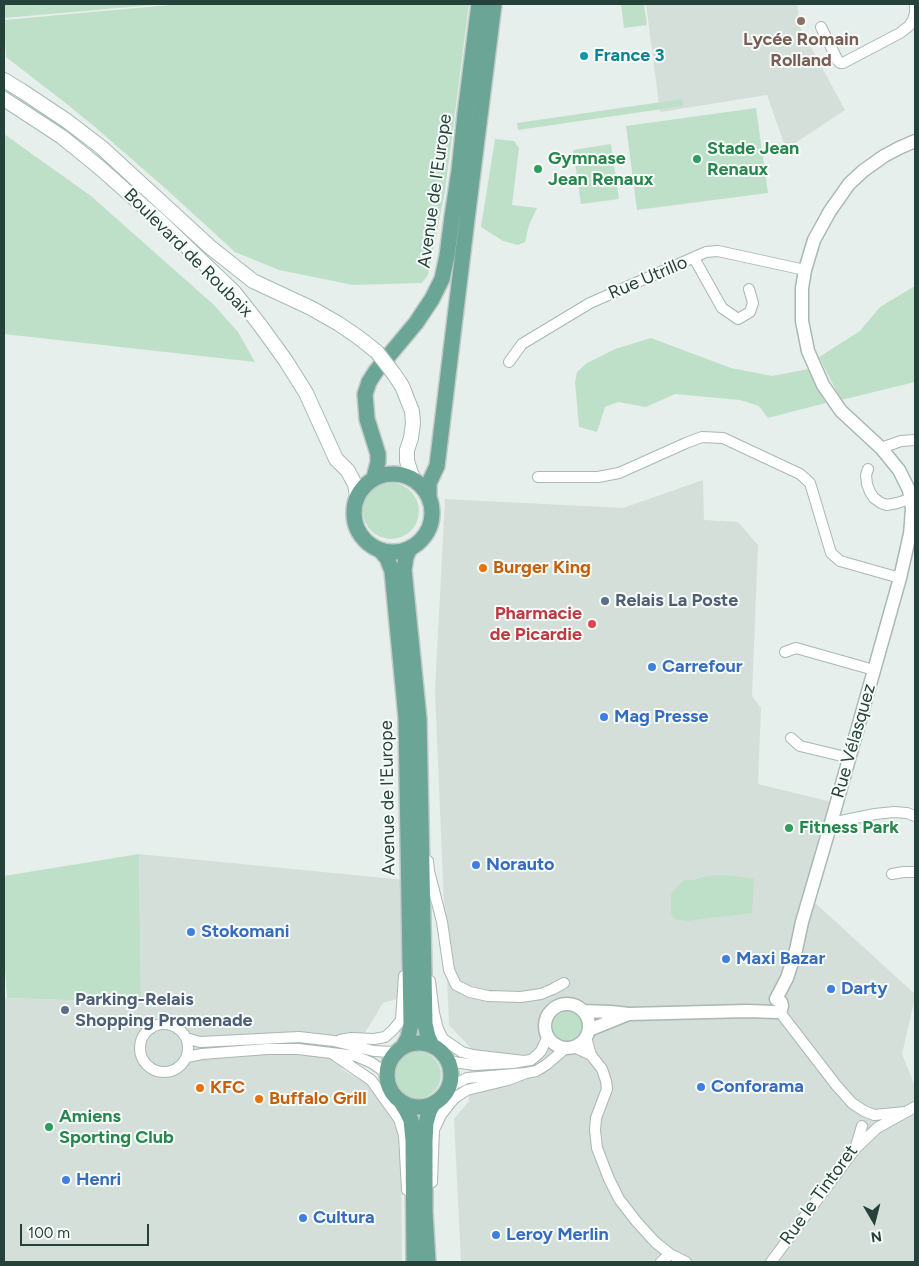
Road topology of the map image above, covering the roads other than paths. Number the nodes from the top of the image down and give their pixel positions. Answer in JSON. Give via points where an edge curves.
{"nodes":[{"id":1,"x":479,"y":4,"type":"edge"},
{"id":2,"x":494,"y":4,"type":"edge"},
{"id":3,"x":915,"y":4,"type":"edge"},
{"id":4,"x":821,"y":27,"type":"dead end"},
{"id":5,"x":4,"y":80,"type":"edge"},
{"id":6,"x":4,"y":99,"type":"edge"},
{"id":7,"x":915,"y":142,"type":"edge"},
{"id":8,"x":694,"y":258,"type":"junction"},
{"id":9,"x":805,"y":270,"type":"junction"},
{"id":10,"x":749,"y":289,"type":"dead end"},
{"id":11,"x":509,"y":362,"type":"dead end"},
{"id":12,"x":915,"y":440,"type":"edge"},
{"id":13,"x":881,"y":448,"type":"junction"},
{"id":14,"x":868,"y":469,"type":"dead end"},
{"id":15,"x":538,"y":477,"type":"dead end"},
{"id":16,"x":374,"y":478,"type":"junction"},
{"id":17,"x":412,"y":479,"type":"junction"},
{"id":18,"x":357,"y":496,"type":"junction"},
{"id":19,"x":429,"y":498,"type":"junction"},
{"id":20,"x":912,"y":505,"type":"edge"},
{"id":21,"x":410,"y":548,"type":"junction"},
{"id":22,"x":380,"y":550,"type":"junction"},
{"id":23,"x":900,"y":578,"type":"junction"},
{"id":24,"x":785,"y":652,"type":"dead end"},
{"id":25,"x":874,"y":670,"type":"junction"},
{"id":26,"x":791,"y":738,"type":"dead end"},
{"id":27,"x":850,"y":758,"type":"junction"},
{"id":28,"x":915,"y":816,"type":"edge"},
{"id":29,"x":421,"y":817,"type":"junction"},
{"id":30,"x":831,"y":823,"type":"junction"},
{"id":31,"x":915,"y":872,"type":"edge"},
{"id":32,"x":892,"y":874,"type":"dead end"},
{"id":33,"x":409,"y":906,"type":"junction"},
{"id":34,"x":423,"y":938,"type":"junction"},
{"id":35,"x":564,"y":983,"type":"dead end"},
{"id":36,"x":774,"y":1006,"type":"junction"},
{"id":37,"x":582,"y":1011,"type":"junction"},
{"id":38,"x":629,"y":1014,"type":"junction"},
{"id":39,"x":587,"y":1034,"type":"junction"},
{"id":40,"x":548,"y":1036,"type":"junction"},
{"id":41,"x":186,"y":1038,"type":"junction"},
{"id":42,"x":334,"y":1041,"type":"junction"},
{"id":43,"x":432,"y":1046,"type":"junction"},
{"id":44,"x":570,"y":1047,"type":"junction"},
{"id":45,"x":400,"y":1049,"type":"junction"},
{"id":46,"x":330,"y":1052,"type":"junction"},
{"id":47,"x":591,"y":1055,"type":"junction"},
{"id":48,"x":187,"y":1057,"type":"junction"},
{"id":49,"x":448,"y":1061,"type":"junction"},
{"id":50,"x":524,"y":1061,"type":"junction"},
{"id":51,"x":526,"y":1073,"type":"junction"},
{"id":52,"x":386,"y":1077,"type":"junction"},
{"id":53,"x":448,"y":1087,"type":"junction"},
{"id":54,"x":401,"y":1102,"type":"junction"},
{"id":55,"x":852,"y":1103,"type":"junction"},
{"id":56,"x":433,"y":1104,"type":"junction"},
{"id":57,"x":915,"y":1107,"type":"edge"},
{"id":58,"x":905,"y":1112,"type":"junction"},
{"id":59,"x":872,"y":1115,"type":"junction"},
{"id":60,"x":862,"y":1124,"type":"junction"},
{"id":61,"x":875,"y":1129,"type":"junction"},
{"id":62,"x":856,"y":1149,"type":"junction"},
{"id":63,"x":413,"y":1210,"type":"junction"},
{"id":64,"x":670,"y":1254,"type":"junction"},
{"id":65,"x":414,"y":1262,"type":"edge"},
{"id":66,"x":429,"y":1262,"type":"edge"},
{"id":67,"x":661,"y":1262,"type":"edge"},
{"id":68,"x":686,"y":1262,"type":"edge"},
{"id":69,"x":770,"y":1262,"type":"edge"}],
"edges":[{"from":1,"to":16,"type":"main road","name":"Avenue de l'Europe","via":[[442,279],[416,323],[372,377],[365,394],[367,419],[378,454]]},
{"from":2,"to":19,"type":"main road","name":"Avenue de l'Europe","via":[[437,466],[429,483]]},
{"from":3,"to":4,"type":"street","via":[[909,26],[843,63],[838,61]]},
{"from":5,"to":17,"type":"main road","name":"Boulevard de Roubaix","bridge":true,"via":[[101,147],[210,247],[253,281],[339,324],[377,352],[402,386],[412,411],[413,423],[407,450]]},
{"from":6,"to":18,"type":"main road","name":"Boulevard de Roubaix","via":[[62,137],[99,167],[234,292],[306,393],[336,459],[355,484]]},
{"from":7,"to":9,"type":"street","via":[[884,156],[849,184],[814,240]]},
{"from":8,"to":9,"type":"street","name":"Rue Utrillo","via":[[718,250]]},
{"from":8,"to":10,"type":"street","via":[[722,308],[738,320],[750,312],[753,303]]},
{"from":8,"to":11,"type":"street","name":"Rue Utrillo","via":[[590,303],[522,344]]},
{"from":9,"to":13,"type":"street","via":[[802,321],[808,351],[823,385],[841,411]]},
{"from":12,"to":13,"type":"street"},
{"from":13,"to":20,"type":"street","via":[[899,470]]},
{"from":14,"to":20,"type":"street","via":[[867,484],[874,498],[887,505]]},
{"from":15,"to":23,"type":"street","via":[[598,477],[619,473],[702,437],[723,438],[800,474],[810,483],[831,553],[840,561]]},
{"from":16,"to":17,"type":"main road","via":[[397,474]]},
{"from":16,"to":18,"type":"main road"},
{"from":17,"to":19,"type":"main road","via":[[420,484]]},
{"from":18,"to":22,"type":"main road","via":[[354,517],[358,531]]},
{"from":19,"to":21,"type":"main road","via":[[431,524],[422,539]]},
{"from":20,"to":23,"type":"street","name":"Rue Vélasquez","via":[[910,534]]},
{"from":21,"to":22,"type":"main road","via":[[395,552]]},
{"from":21,"to":29,"type":"main road","name":"Avenue de l'Europe","via":[[404,570],[419,719]]},
{"from":22,"to":33,"type":"main road","name":"Avenue de l'Europe","via":[[392,571],[406,718]]},
{"from":23,"to":25,"type":"street","name":"Rue Vélasquez"},
{"from":24,"to":25,"type":"street","via":[[796,648]]},
{"from":25,"to":27,"type":"street","name":"Rue Vélasquez"},
{"from":26,"to":27,"type":"street","via":[[800,746]]},
{"from":27,"to":30,"type":"street","name":"Rue Vélasquez"},
{"from":28,"to":30,"type":"street","via":[[894,812]]},
{"from":29,"to":34,"type":"main road","name":"Avenue de l'Europe"},
{"from":29,"to":35,"type":"street","name":"Avenue de l'Europe","via":[[449,970],[456,985],[488,996],[522,997],[541,994]]},
{"from":30,"to":36,"type":"street","name":"Rue Vélasquez","via":[[796,950]]},
{"from":31,"to":32,"type":"street"},
{"from":33,"to":42,"type":"street","via":[[401,1020],[386,1037]]},
{"from":33,"to":45,"type":"main road","name":"Avenue de l'Europe","via":[[411,1024],[408,1038]]},
{"from":34,"to":43,"type":"main road","name":"Avenue de l'Europe","via":[[425,1024]]},
{"from":34,"to":50,"type":"street","via":[[434,1013],[443,1039],[462,1052],[473,1055]]},
{"from":36,"to":38,"type":"street","via":[[747,1011]]},
{"from":36,"to":55,"type":"street"},
{"from":37,"to":38,"type":"street"},
{"from":37,"to":39,"type":"street","via":[[588,1020]]},
{"from":37,"to":40,"type":"street","via":[[570,1005],[554,1009],[547,1018]]},
{"from":38,"to":39,"type":"street"},
{"from":39,"to":44,"type":"street","via":[[579,1045]]},
{"from":39,"to":47,"type":"street"},
{"from":40,"to":44,"type":"street","via":[[556,1044]]},
{"from":40,"to":50,"type":"street","via":[[541,1051],[531,1060]]},
{"from":41,"to":42,"type":"street","via":[[200,1042],[299,1037]]},
{"from":41,"to":48,"type":"street"},
{"from":41,"to":48,"type":"street","via":[[173,1026],[154,1026],[141,1040],[140,1054],[147,1066],[160,1072],[174,1071]]},
{"from":42,"to":45,"type":"street","via":[[374,1051]]},
{"from":43,"to":45,"type":"main road","via":[[418,1043]]},
{"from":43,"to":49,"type":"main road"},
{"from":44,"to":47,"type":"street"},
{"from":44,"to":51,"type":"street","via":[[540,1069]]},
{"from":45,"to":52,"type":"main road","via":[[392,1057]]},
{"from":46,"to":48,"type":"street","via":[[267,1049]]},
{"from":46,"to":52,"type":"street","via":[[356,1056],[372,1063]]},
{"from":46,"to":63,"type":"street","via":[[371,1080],[399,1120],[404,1135],[406,1189]]},
{"from":47,"to":64,"type":"street","via":[[602,1069],[607,1089],[595,1130],[602,1163],[619,1199]]},
{"from":49,"to":50,"type":"street","via":[[474,1065]]},
{"from":49,"to":53,"type":"main road","via":[[451,1072]]},
{"from":51,"to":53,"type":"street","via":[[467,1078]]},
{"from":51,"to":66,"type":"street","via":[[467,1090],[456,1097],[441,1115],[434,1130],[433,1248]]},
{"from":52,"to":54,"type":"main road","via":[[394,1097]]},
{"from":53,"to":56,"type":"main road","via":[[441,1099]]},
{"from":54,"to":56,"type":"main road","via":[[414,1107]]},
{"from":54,"to":63,"type":"main road","via":[[410,1120],[413,1140]]},
{"from":55,"to":59,"type":"street"},
{"from":55,"to":60,"type":"street"},
{"from":56,"to":66,"type":"main road","via":[[428,1112],[425,1140]]},
{"from":57,"to":58,"type":"street"},
{"from":58,"to":59,"type":"street"},
{"from":58,"to":61,"type":"street"},
{"from":59,"to":60,"type":"street","via":[[863,1118]]},
{"from":59,"to":61,"type":"street","via":[[878,1121]]},
{"from":60,"to":61,"type":"street","via":[[868,1131]]},
{"from":60,"to":62,"type":"street","name":"Rue le Tintoret"},
{"from":61,"to":62,"type":"street"},
{"from":62,"to":69,"type":"street","name":"Rue le Tintoret"},
{"from":63,"to":65,"type":"main road"},
{"from":64,"to":67,"type":"street"},
{"from":64,"to":68,"type":"street"}]}
